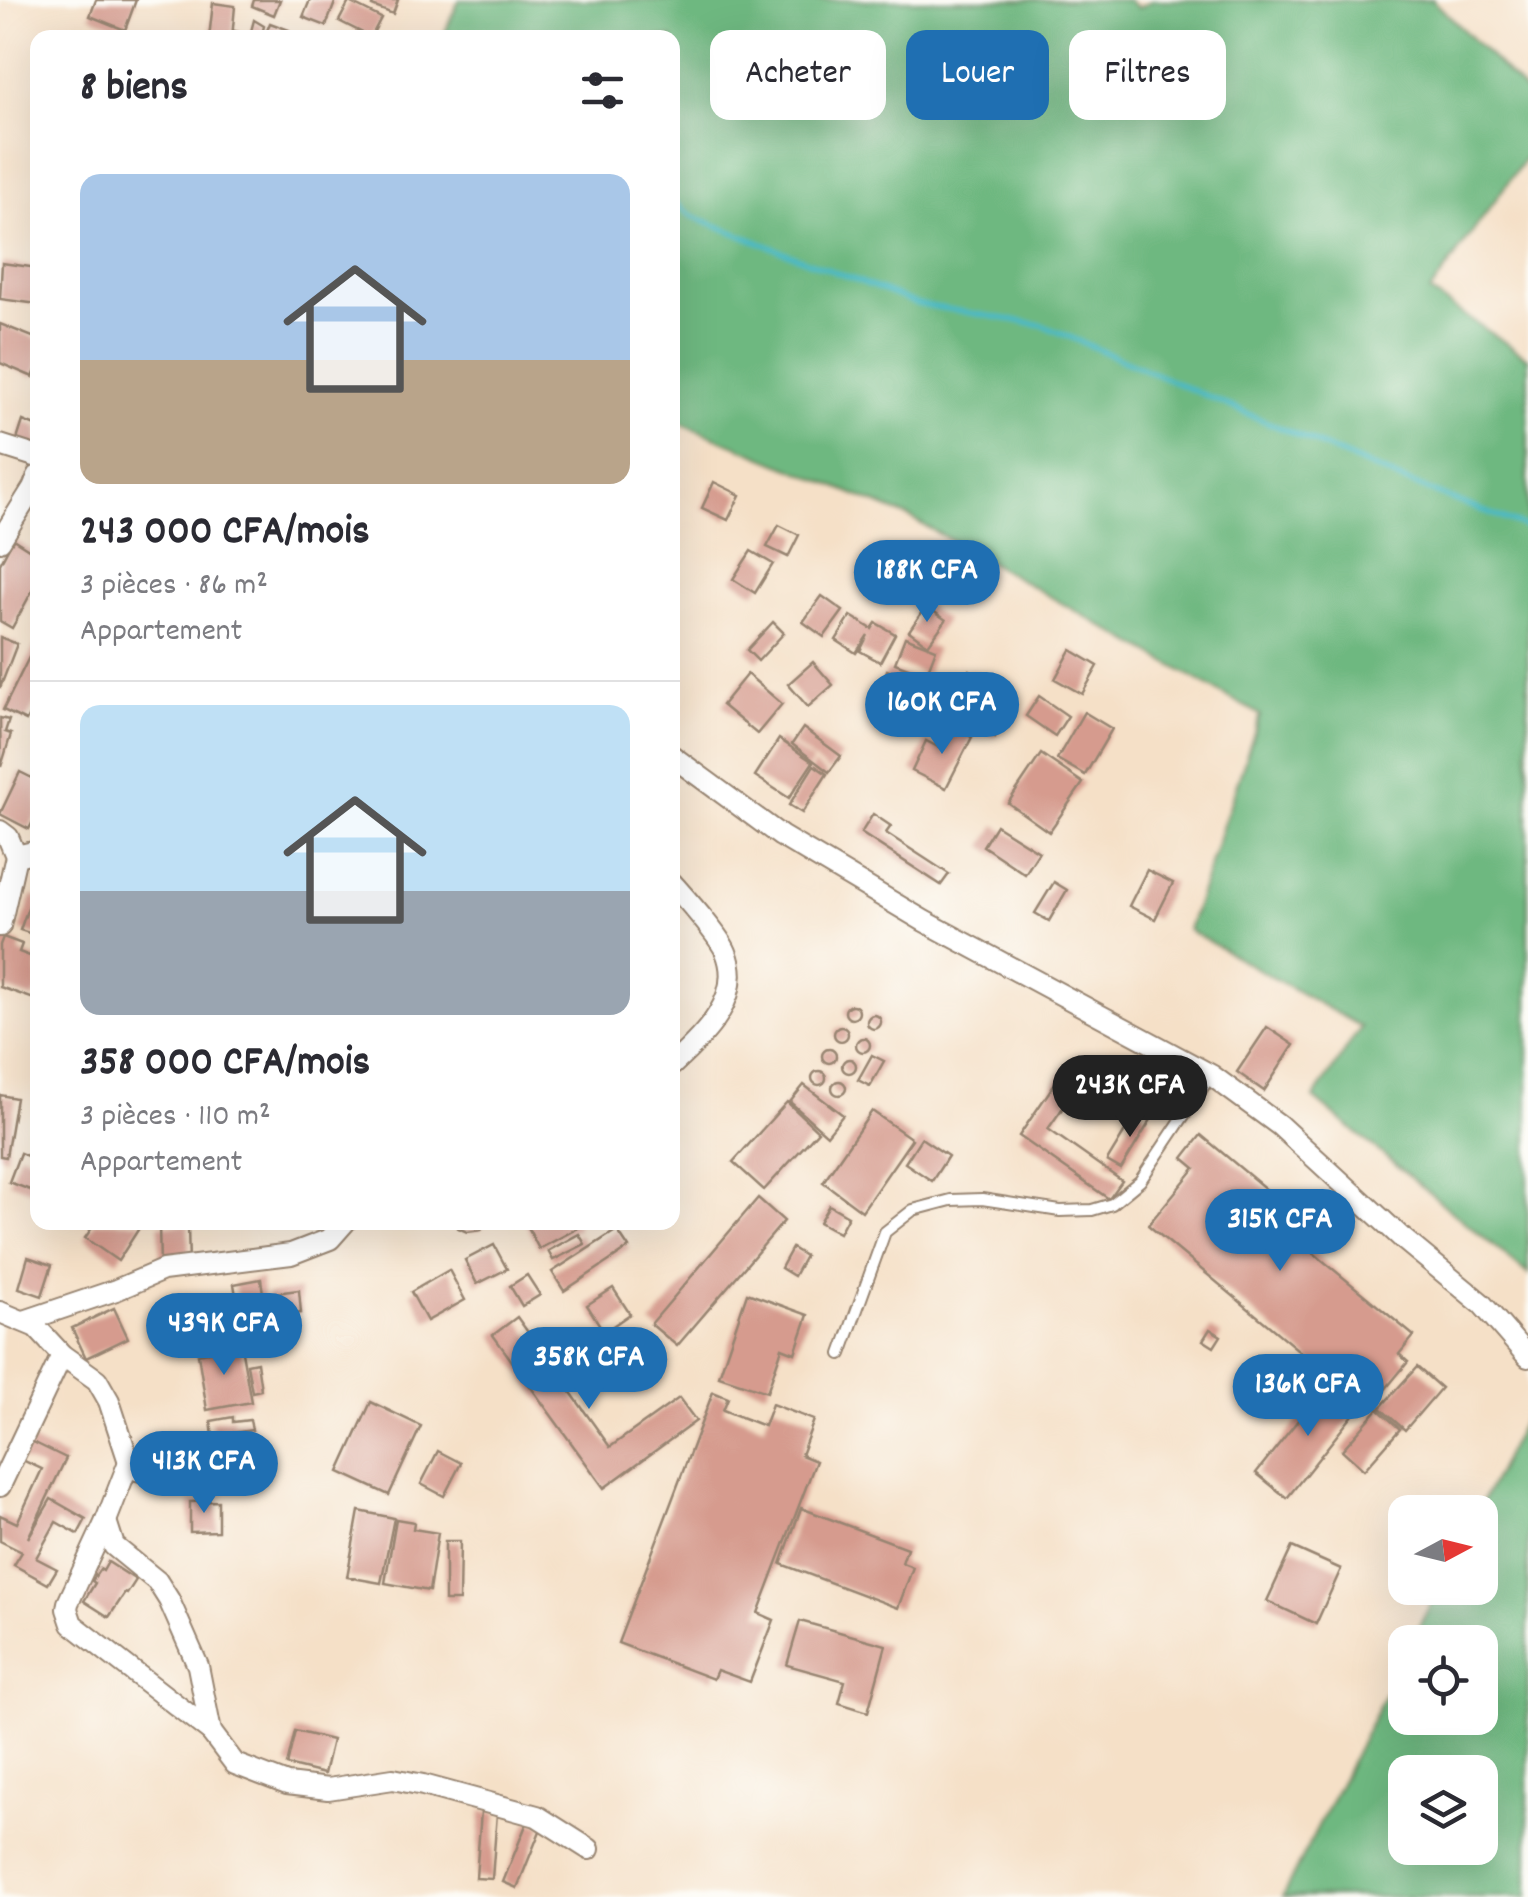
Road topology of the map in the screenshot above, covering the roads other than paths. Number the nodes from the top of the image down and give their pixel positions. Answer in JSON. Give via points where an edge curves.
{"nodes":[{"id":1,"x":0,"y":445,"type":"edge"},
{"id":2,"x":30,"y":454,"type":"edge"},
{"id":3,"x":30,"y":491,"type":"edge"},
{"id":4,"x":0,"y":542,"type":"edge"},
{"id":5,"x":680,"y":762,"type":"edge"},
{"id":6,"x":0,"y":831,"type":"edge"},
{"id":7,"x":30,"y":853,"type":"edge"},
{"id":8,"x":16,"y":856,"type":"junction"},
{"id":9,"x":680,"y":893,"type":"edge"},
{"id":10,"x":0,"y":926,"type":"edge"},
{"id":11,"x":680,"y":1058,"type":"edge"},
{"id":12,"x":1211,"y":1075,"type":"junction"},
{"id":13,"x":338,"y":1230,"type":"edge"},
{"id":14,"x":0,"y":1312,"type":"edge"},
{"id":15,"x":24,"y":1320,"type":"junction"},
{"id":16,"x":841,"y":1354,"type":"dead end"},
{"id":17,"x":62,"y":1355,"type":"junction"},
{"id":18,"x":1528,"y":1356,"type":"edge"},
{"id":19,"x":129,"y":1462,"type":"junction"},
{"id":20,"x":179,"y":1474,"type":"dead end"},
{"id":21,"x":0,"y":1486,"type":"edge"},
{"id":22,"x":106,"y":1521,"type":"junction"},
{"id":23,"x":212,"y":1732,"type":"junction"},
{"id":24,"x":588,"y":1849,"type":"dead end"}],
"edges":[{"from":1,"to":2,"type":"street"},
{"from":3,"to":4,"type":"street"},
{"from":5,"to":12,"type":"street","via":[[781,836],[924,921]]},
{"from":6,"to":8,"type":"street"},
{"from":7,"to":8,"type":"street"},
{"from":8,"to":10,"type":"street"},
{"from":9,"to":11,"type":"street","via":[[726,949],[732,976],[723,1007]]},
{"from":12,"to":16,"type":"lane","via":[[1140,1180],[1112,1204],[1060,1211],[982,1199],[913,1210],[885,1232]]},
{"from":12,"to":18,"type":"street","via":[[1279,1125],[1482,1304]]},
{"from":13,"to":15,"type":"street","via":[[291,1254],[163,1270]]},
{"from":14,"to":15,"type":"street"},
{"from":15,"to":17,"type":"street"},
{"from":17,"to":19,"type":"street","via":[[97,1380]]},
{"from":17,"to":21,"type":"street"},
{"from":19,"to":20,"type":"street","via":[[141,1472]]},
{"from":19,"to":22,"type":"street"},
{"from":22,"to":23,"type":"street","via":[[114,1546],[157,1580],[169,1600],[198,1666]]},
{"from":22,"to":23,"type":"street","via":[[68,1603],[72,1624]]},
{"from":23,"to":24,"type":"street","via":[[235,1764],[287,1784],[328,1789],[392,1779],[423,1785],[537,1816]]}]}
